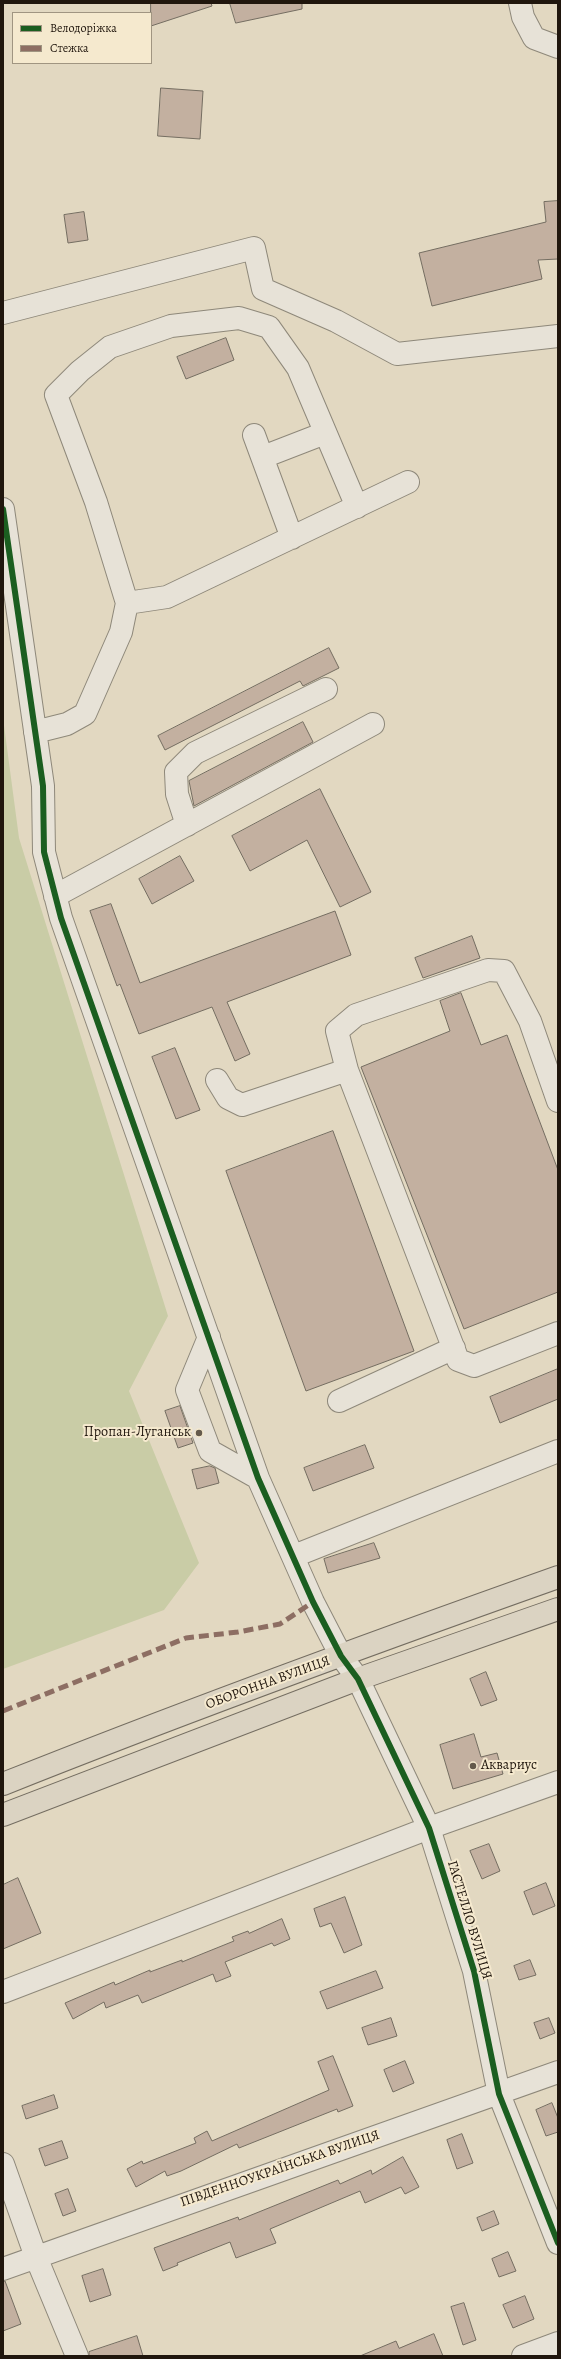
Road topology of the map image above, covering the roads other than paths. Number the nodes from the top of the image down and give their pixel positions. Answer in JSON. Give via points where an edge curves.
{"nodes":[{"id":1,"x":520,"y":3,"type":"edge"},
{"id":2,"x":558,"y":47,"type":"edge"},
{"id":3,"x":3,"y":313,"type":"edge"},
{"id":4,"x":558,"y":336,"type":"edge"},
{"id":5,"x":325,"y":433,"type":"junction"},
{"id":6,"x":254,"y":435,"type":"dead end"},
{"id":7,"x":263,"y":457,"type":"junction"},
{"id":8,"x":408,"y":482,"type":"dead end"},
{"id":9,"x":357,"y":507,"type":"junction"},
{"id":10,"x":3,"y":509,"type":"edge"},
{"id":11,"x":292,"y":538,"type":"junction"},
{"id":12,"x":127,"y":603,"type":"junction"},
{"id":13,"x":326,"y":689,"type":"dead end"},
{"id":14,"x":373,"y":724,"type":"dead end"},
{"id":15,"x":35,"y":732,"type":"junction"},
{"id":16,"x":187,"y":825,"type":"junction"},
{"id":17,"x":55,"y":896,"type":"junction"},
{"id":18,"x":347,"y":1070,"type":"junction"},
{"id":19,"x":217,"y":1080,"type":"dead end"},
{"id":20,"x":558,"y":1101,"type":"edge"},
{"id":21,"x":558,"y":1334,"type":"edge"},
{"id":22,"x":209,"y":1337,"type":"junction"},
{"id":23,"x":454,"y":1348,"type":"junction"},
{"id":24,"x":339,"y":1401,"type":"dead end"},
{"id":25,"x":558,"y":1451,"type":"edge"},
{"id":26,"x":258,"y":1478,"type":"junction"},
{"id":27,"x":294,"y":1556,"type":"junction"},
{"id":28,"x":558,"y":1577,"type":"edge"},
{"id":29,"x":558,"y":1609,"type":"edge"},
{"id":30,"x":341,"y":1656,"type":"junction"},
{"id":31,"x":358,"y":1680,"type":"junction"},
{"id":32,"x":558,"y":1782,"type":"edge"},
{"id":33,"x":3,"y":1784,"type":"edge"},
{"id":34,"x":3,"y":1815,"type":"edge"},
{"id":35,"x":429,"y":1828,"type":"junction"},
{"id":36,"x":3,"y":1992,"type":"edge"},
{"id":37,"x":558,"y":2072,"type":"edge"},
{"id":38,"x":499,"y":2094,"type":"junction"},
{"id":39,"x":3,"y":2164,"type":"edge"},
{"id":40,"x":558,"y":2243,"type":"edge"},
{"id":41,"x":36,"y":2257,"type":"junction"},
{"id":42,"x":3,"y":2268,"type":"edge"},
{"id":43,"x":558,"y":2343,"type":"edge"},
{"id":44,"x":77,"y":2356,"type":"edge"},
{"id":45,"x":523,"y":2356,"type":"edge"}],
"edges":[{"from":1,"to":2,"type":"street","via":[[523,17],[534,38]]},
{"from":3,"to":4,"type":"street","via":[[254,248],[263,289],[336,321],[397,354]]},
{"from":5,"to":7,"type":"street"},
{"from":5,"to":9,"type":"street"},
{"from":5,"to":12,"type":"street","via":[[298,368],[269,327],[238,318],[171,326],[110,347],[80,371],[56,395],[96,502]]},
{"from":6,"to":7,"type":"street"},
{"from":7,"to":11,"type":"street"},
{"from":8,"to":9,"type":"street"},
{"from":9,"to":11,"type":"street"},
{"from":10,"to":15,"type":"street","name":"ГАСТЕЛЛО ВУЛИЦЯ"},
{"from":11,"to":12,"type":"street","via":[[167,597]]},
{"from":12,"to":15,"type":"street","via":[[121,632],[85,714],[67,724]]},
{"from":13,"to":16,"type":"street","via":[[195,753],[176,772],[177,794]]},
{"from":14,"to":16,"type":"street"},
{"from":15,"to":17,"type":"street","name":"ГАСТЕЛЛО ВУЛИЦЯ","via":[[43,786],[44,852]]},
{"from":16,"to":17,"type":"street"},
{"from":17,"to":22,"type":"street","name":"ГАСТЕЛЛО ВУЛИЦЯ"},
{"from":18,"to":19,"type":"street","via":[[242,1105],[228,1098]]},
{"from":18,"to":20,"type":"street","via":[[337,1031],[356,1015],[488,970],[504,971],[530,1021]]},
{"from":18,"to":23,"type":"street"},
{"from":21,"to":23,"type":"street","via":[[474,1366],[458,1360]]},
{"from":22,"to":26,"type":"street","name":"ГАСТЕЛЛО ВУЛИЦЯ"},
{"from":22,"to":26,"type":"street","via":[[187,1390],[210,1451]]},
{"from":23,"to":24,"type":"street"},
{"from":25,"to":27,"type":"street"},
{"from":26,"to":27,"type":"street","name":"ГАСТЕЛЛО ВУЛИЦЯ"},
{"from":27,"to":30,"type":"street","name":"ГАСТЕЛЛО ВУЛИЦЯ","via":[[313,1602]]},
{"from":28,"to":30,"type":"main road","name":"ОБОРОННА ВУЛИЦЯ"},
{"from":29,"to":31,"type":"main road","name":"ОБОРОННА ВУЛИЦЯ"},
{"from":30,"to":31,"type":"street","name":"ГАСТЕЛЛО ВУЛИЦЯ"},
{"from":30,"to":33,"type":"main road","name":"ОБОРОННА ВУЛИЦЯ","via":[[134,1732]]},
{"from":31,"to":34,"type":"main road","name":"ОБОРОННА ВУЛИЦЯ"},
{"from":31,"to":35,"type":"street","name":"ГАСТЕЛЛО ВУЛИЦЯ"},
{"from":32,"to":35,"type":"street"},
{"from":35,"to":36,"type":"street"},
{"from":35,"to":38,"type":"street","name":"ГАСТЕЛЛО ВУЛИЦЯ","via":[[474,1972]]},
{"from":37,"to":38,"type":"street","name":"ПІВДЕННОУКРАЇНСЬКА ВУЛИЦЯ"},
{"from":38,"to":40,"type":"street","name":"ГАСТЕЛЛО ВУЛИЦЯ"},
{"from":38,"to":41,"type":"street","name":"ПІВДЕННОУКРАЇНСЬКА ВУЛИЦЯ","via":[[320,2154]]},
{"from":39,"to":41,"type":"street"},
{"from":41,"to":42,"type":"street","name":"ПІВДЕННОУКРАЇНСЬКА ВУЛИЦЯ"},
{"from":41,"to":44,"type":"street"},
{"from":43,"to":45,"type":"street"}]}
